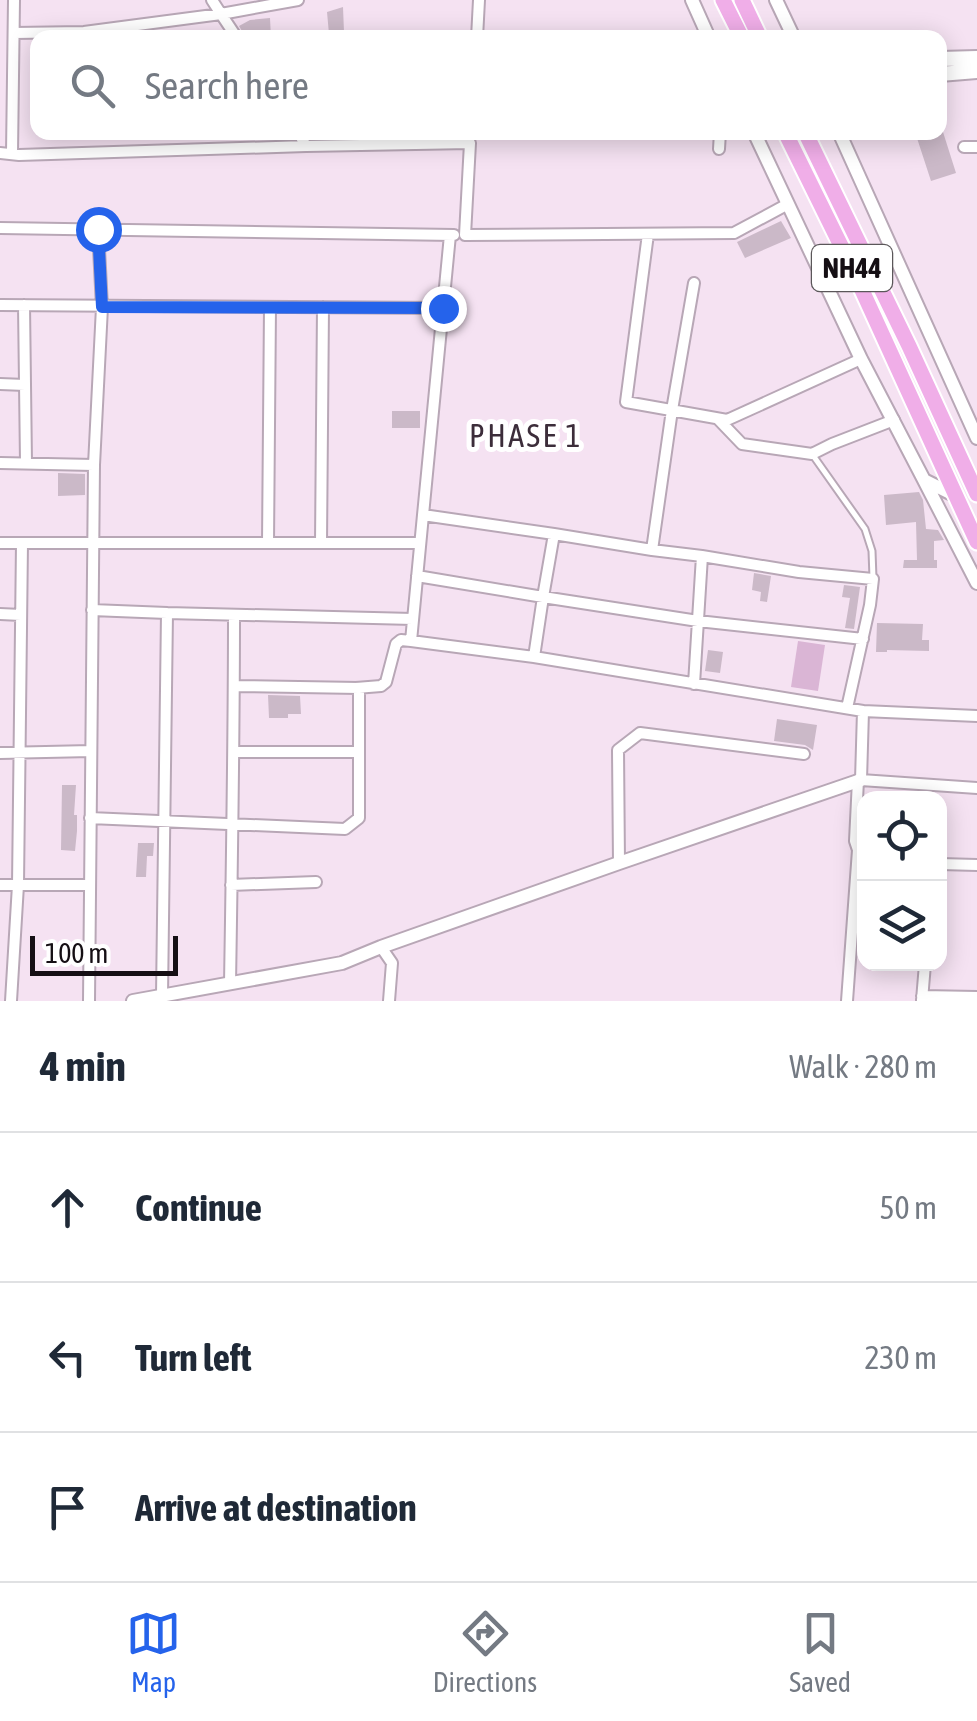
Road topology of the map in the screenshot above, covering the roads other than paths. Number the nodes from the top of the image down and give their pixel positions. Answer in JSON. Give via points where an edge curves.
{"nodes":[{"id":1,"x":14,"y":0,"type":"edge"},
{"id":2,"x":212,"y":0,"type":"edge"},
{"id":3,"x":298,"y":0,"type":"edge"},
{"id":4,"x":479,"y":0,"type":"edge"},
{"id":5,"x":692,"y":0,"type":"edge"},
{"id":6,"x":724,"y":0,"type":"edge"},
{"id":7,"x":742,"y":0,"type":"edge"},
{"id":8,"x":776,"y":0,"type":"edge"},
{"id":9,"x":221,"y":14,"type":"junction"},
{"id":10,"x":99,"y":30,"type":"edge"},
{"id":11,"x":232,"y":30,"type":"edge"},
{"id":12,"x":477,"y":30,"type":"edge"},
{"id":13,"x":706,"y":30,"type":"edge"},
{"id":14,"x":738,"y":30,"type":"edge"},
{"id":15,"x":756,"y":30,"type":"edge"},
{"id":16,"x":790,"y":30,"type":"edge"},
{"id":17,"x":14,"y":34,"type":"junction"},
{"id":18,"x":30,"y":34,"type":"edge"},
{"id":19,"x":977,"y":58,"type":"edge"},
{"id":20,"x":947,"y":60,"type":"edge"},
{"id":21,"x":977,"y":72,"type":"edge"},
{"id":22,"x":947,"y":74,"type":"edge"},
{"id":23,"x":303,"y":140,"type":"edge"},
{"id":24,"x":429,"y":140,"type":"edge"},
{"id":25,"x":470,"y":140,"type":"edge"},
{"id":26,"x":720,"y":140,"type":"edge"},
{"id":27,"x":758,"y":140,"type":"edge"},
{"id":28,"x":790,"y":140,"type":"edge"},
{"id":29,"x":809,"y":140,"type":"edge"},
{"id":30,"x":843,"y":140,"type":"edge"},
{"id":31,"x":306,"y":146,"type":"junction"},
{"id":32,"x":719,"y":149,"type":"dead end"},
{"id":33,"x":6,"y":153,"type":"edge"},
{"id":34,"x":788,"y":204,"type":"junction"},
{"id":35,"x":0,"y":228,"type":"edge"},
{"id":36,"x":98,"y":229,"type":"junction"},
{"id":37,"x":648,"y":234,"type":"junction"},
{"id":38,"x":450,"y":235,"type":"junction"},
{"id":39,"x":465,"y":235,"type":"junction"},
{"id":40,"x":694,"y":282,"type":"dead end"},
{"id":41,"x":0,"y":305,"type":"edge"},
{"id":42,"x":24,"y":305,"type":"junction"},
{"id":43,"x":270,"y":306,"type":"junction"},
{"id":44,"x":102,"y":307,"type":"junction"},
{"id":45,"x":323,"y":307,"type":"junction"},
{"id":46,"x":443,"y":308,"type":"junction"},
{"id":47,"x":861,"y":359,"type":"junction"},
{"id":48,"x":0,"y":384,"type":"edge"},
{"id":49,"x":25,"y":385,"type":"junction"},
{"id":50,"x":672,"y":410,"type":"junction"},
{"id":51,"x":718,"y":419,"type":"junction"},
{"id":52,"x":894,"y":420,"type":"junction"},
{"id":53,"x":977,"y":438,"type":"edge"},
{"id":54,"x":812,"y":454,"type":"junction"},
{"id":55,"x":0,"y":462,"type":"edge"},
{"id":56,"x":26,"y":463,"type":"junction"},
{"id":57,"x":94,"y":464,"type":"junction"},
{"id":58,"x":924,"y":480,"type":"junction"},
{"id":59,"x":977,"y":494,"type":"edge"},
{"id":60,"x":956,"y":496,"type":"junction"},
{"id":61,"x":423,"y":515,"type":"junction"},
{"id":62,"x":554,"y":534,"type":"junction"},
{"id":63,"x":977,"y":542,"type":"edge"},
{"id":64,"x":0,"y":543,"type":"edge"},
{"id":65,"x":22,"y":543,"type":"junction"},
{"id":66,"x":93,"y":543,"type":"junction"},
{"id":67,"x":268,"y":543,"type":"junction"},
{"id":68,"x":321,"y":543,"type":"junction"},
{"id":69,"x":420,"y":543,"type":"junction"},
{"id":70,"x":652,"y":550,"type":"junction"},
{"id":71,"x":702,"y":556,"type":"junction"},
{"id":72,"x":417,"y":576,"type":"junction"},
{"id":73,"x":873,"y":580,"type":"junction"},
{"id":74,"x":977,"y":582,"type":"edge"},
{"id":75,"x":543,"y":597,"type":"junction"},
{"id":76,"x":92,"y":610,"type":"junction"},
{"id":77,"x":0,"y":614,"type":"edge"},
{"id":78,"x":168,"y":614,"type":"junction"},
{"id":79,"x":21,"y":615,"type":"junction"},
{"id":80,"x":234,"y":615,"type":"junction"},
{"id":81,"x":413,"y":620,"type":"junction"},
{"id":82,"x":698,"y":621,"type":"junction"},
{"id":83,"x":863,"y":639,"type":"junction"},
{"id":84,"x":411,"y":641,"type":"junction"},
{"id":85,"x":534,"y":657,"type":"junction"},
{"id":86,"x":694,"y":684,"type":"junction"},
{"id":87,"x":234,"y":686,"type":"junction"},
{"id":88,"x":356,"y":688,"type":"junction"},
{"id":89,"x":847,"y":708,"type":"junction"},
{"id":90,"x":864,"y":710,"type":"junction"},
{"id":91,"x":977,"y":716,"type":"edge"},
{"id":92,"x":91,"y":751,"type":"junction"},
{"id":93,"x":20,"y":752,"type":"junction"},
{"id":94,"x":234,"y":752,"type":"junction"},
{"id":95,"x":359,"y":752,"type":"junction"},
{"id":96,"x":0,"y":754,"type":"edge"},
{"id":97,"x":804,"y":754,"type":"dead end"},
{"id":98,"x":860,"y":780,"type":"junction"},
{"id":99,"x":977,"y":788,"type":"edge"},
{"id":100,"x":859,"y":791,"type":"edge"},
{"id":101,"x":90,"y":818,"type":"junction"},
{"id":102,"x":164,"y":823,"type":"junction"},
{"id":103,"x":231,"y":823,"type":"junction"},
{"id":104,"x":619,"y":862,"type":"junction"},
{"id":105,"x":947,"y":864,"type":"edge"},
{"id":106,"x":977,"y":865,"type":"edge"},
{"id":107,"x":858,"y":881,"type":"edge"},
{"id":108,"x":316,"y":882,"type":"dead end"},
{"id":109,"x":90,"y":885,"type":"junction"},
{"id":110,"x":232,"y":885,"type":"junction"},
{"id":111,"x":0,"y":886,"type":"edge"},
{"id":112,"x":18,"y":886,"type":"junction"},
{"id":113,"x":381,"y":947,"type":"junction"},
{"id":114,"x":924,"y":971,"type":"edge"},
{"id":115,"x":230,"y":984,"type":"junction"},
{"id":116,"x":162,"y":996,"type":"junction"},
{"id":117,"x":977,"y":997,"type":"edge"},
{"id":118,"x":922,"y":999,"type":"edge"},
{"id":119,"x":11,"y":1001,"type":"edge"},
{"id":120,"x":89,"y":1001,"type":"edge"},
{"id":121,"x":133,"y":1001,"type":"edge"},
{"id":122,"x":389,"y":1001,"type":"edge"},
{"id":123,"x":847,"y":1001,"type":"edge"}],
"edges":[{"from":1,"to":17,"type":"street"},
{"from":2,"to":9,"type":"street"},
{"from":3,"to":9,"type":"street"},
{"from":4,"to":12,"type":"street"},
{"from":5,"to":13,"type":"street"},
{"from":6,"to":14,"type":"highway"},
{"from":7,"to":15,"type":"highway"},
{"from":8,"to":16,"type":"street"},
{"from":9,"to":10,"type":"street"},
{"from":9,"to":11,"type":"street"},
{"from":17,"to":18,"type":"street"},
{"from":17,"to":33,"type":"street"},
{"from":19,"to":20,"type":"main road"},
{"from":21,"to":22,"type":"main road"},
{"from":23,"to":31,"type":"street"},
{"from":24,"to":31,"type":"street"},
{"from":25,"to":39,"type":"street"},
{"from":26,"to":32,"type":"street"},
{"from":27,"to":34,"type":"street"},
{"from":28,"to":60,"type":"highway","number":"NH44"},
{"from":29,"to":59,"type":"highway","number":"NH44"},
{"from":30,"to":53,"type":"street"},
{"from":31,"to":33,"type":"street"},
{"from":34,"to":37,"type":"street","via":[[734,234]]},
{"from":34,"to":47,"type":"street"},
{"from":35,"to":36,"type":"street"},
{"from":36,"to":38,"type":"street"},
{"from":36,"to":44,"type":"street"},
{"from":37,"to":39,"type":"street"},
{"from":37,"to":50,"type":"street","via":[[626,402]]},
{"from":38,"to":39,"type":"street"},
{"from":38,"to":46,"type":"street"},
{"from":40,"to":50,"type":"street"},
{"from":41,"to":42,"type":"street"},
{"from":42,"to":44,"type":"street"},
{"from":42,"to":49,"type":"street"},
{"from":43,"to":44,"type":"street"},
{"from":43,"to":45,"type":"street"},
{"from":43,"to":67,"type":"street"},
{"from":44,"to":57,"type":"street"},
{"from":45,"to":46,"type":"street"},
{"from":45,"to":68,"type":"street"},
{"from":46,"to":61,"type":"street"},
{"from":47,"to":51,"type":"street"},
{"from":47,"to":52,"type":"street"},
{"from":48,"to":49,"type":"street"},
{"from":49,"to":56,"type":"street"},
{"from":50,"to":51,"type":"street"},
{"from":50,"to":70,"type":"street"},
{"from":51,"to":54,"type":"street","via":[[742,444]]},
{"from":52,"to":54,"type":"street"},
{"from":52,"to":58,"type":"street"},
{"from":54,"to":73,"type":"lane","via":[[865,529]]},
{"from":55,"to":56,"type":"street"},
{"from":56,"to":57,"type":"street"},
{"from":57,"to":66,"type":"street"},
{"from":58,"to":60,"type":"street"},
{"from":58,"to":74,"type":"street"},
{"from":60,"to":63,"type":"highway","number":"NH44"},
{"from":61,"to":62,"type":"street"},
{"from":61,"to":69,"type":"street"},
{"from":62,"to":70,"type":"street"},
{"from":62,"to":75,"type":"street"},
{"from":64,"to":65,"type":"street"},
{"from":65,"to":66,"type":"street"},
{"from":65,"to":79,"type":"street"},
{"from":66,"to":67,"type":"street"},
{"from":66,"to":76,"type":"street"},
{"from":67,"to":68,"type":"street"},
{"from":68,"to":69,"type":"street"},
{"from":69,"to":72,"type":"street"},
{"from":70,"to":71,"type":"street"},
{"from":71,"to":73,"type":"street"},
{"from":71,"to":82,"type":"street"},
{"from":72,"to":75,"type":"street"},
{"from":72,"to":81,"type":"street"},
{"from":73,"to":83,"type":"street"},
{"from":75,"to":82,"type":"street"},
{"from":75,"to":85,"type":"street"},
{"from":76,"to":78,"type":"street"},
{"from":76,"to":92,"type":"street"},
{"from":77,"to":79,"type":"street"},
{"from":78,"to":80,"type":"street"},
{"from":78,"to":102,"type":"street"},
{"from":79,"to":93,"type":"street"},
{"from":80,"to":81,"type":"street"},
{"from":80,"to":87,"type":"street"},
{"from":81,"to":84,"type":"street"},
{"from":82,"to":83,"type":"street"},
{"from":82,"to":86,"type":"street"},
{"from":83,"to":89,"type":"street"},
{"from":84,"to":85,"type":"street"},
{"from":84,"to":88,"type":"street","via":[[396,644],[386,682]]},
{"from":85,"to":86,"type":"street"},
{"from":86,"to":89,"type":"street"},
{"from":87,"to":88,"type":"street"},
{"from":87,"to":94,"type":"street"},
{"from":88,"to":95,"type":"street"},
{"from":89,"to":90,"type":"street"},
{"from":90,"to":91,"type":"street"},
{"from":90,"to":98,"type":"street"},
{"from":92,"to":93,"type":"street"},
{"from":92,"to":101,"type":"street"},
{"from":93,"to":96,"type":"street"},
{"from":93,"to":112,"type":"street"},
{"from":94,"to":95,"type":"street"},
{"from":94,"to":103,"type":"street"},
{"from":95,"to":103,"type":"street","via":[[359,818],[345,829]]},
{"from":97,"to":104,"type":"street","via":[[640,733],[618,750]]},
{"from":98,"to":99,"type":"street"},
{"from":98,"to":100,"type":"street"},
{"from":98,"to":104,"type":"street"},
{"from":101,"to":102,"type":"street"},
{"from":101,"to":109,"type":"street"},
{"from":102,"to":103,"type":"street"},
{"from":102,"to":116,"type":"street"},
{"from":103,"to":110,"type":"street"},
{"from":104,"to":113,"type":"street"},
{"from":105,"to":106,"type":"street"},
{"from":107,"to":123,"type":"street"},
{"from":108,"to":110,"type":"street"},
{"from":109,"to":112,"type":"street"},
{"from":109,"to":120,"type":"street"},
{"from":110,"to":115,"type":"street"},
{"from":111,"to":112,"type":"street"},
{"from":112,"to":119,"type":"street"},
{"from":113,"to":115,"type":"street","via":[[342,963]]},
{"from":113,"to":122,"type":"street","via":[[392,962]]},
{"from":114,"to":118,"type":"street"},
{"from":115,"to":116,"type":"street"},
{"from":116,"to":121,"type":"street"},
{"from":117,"to":118,"type":"street"}]}
